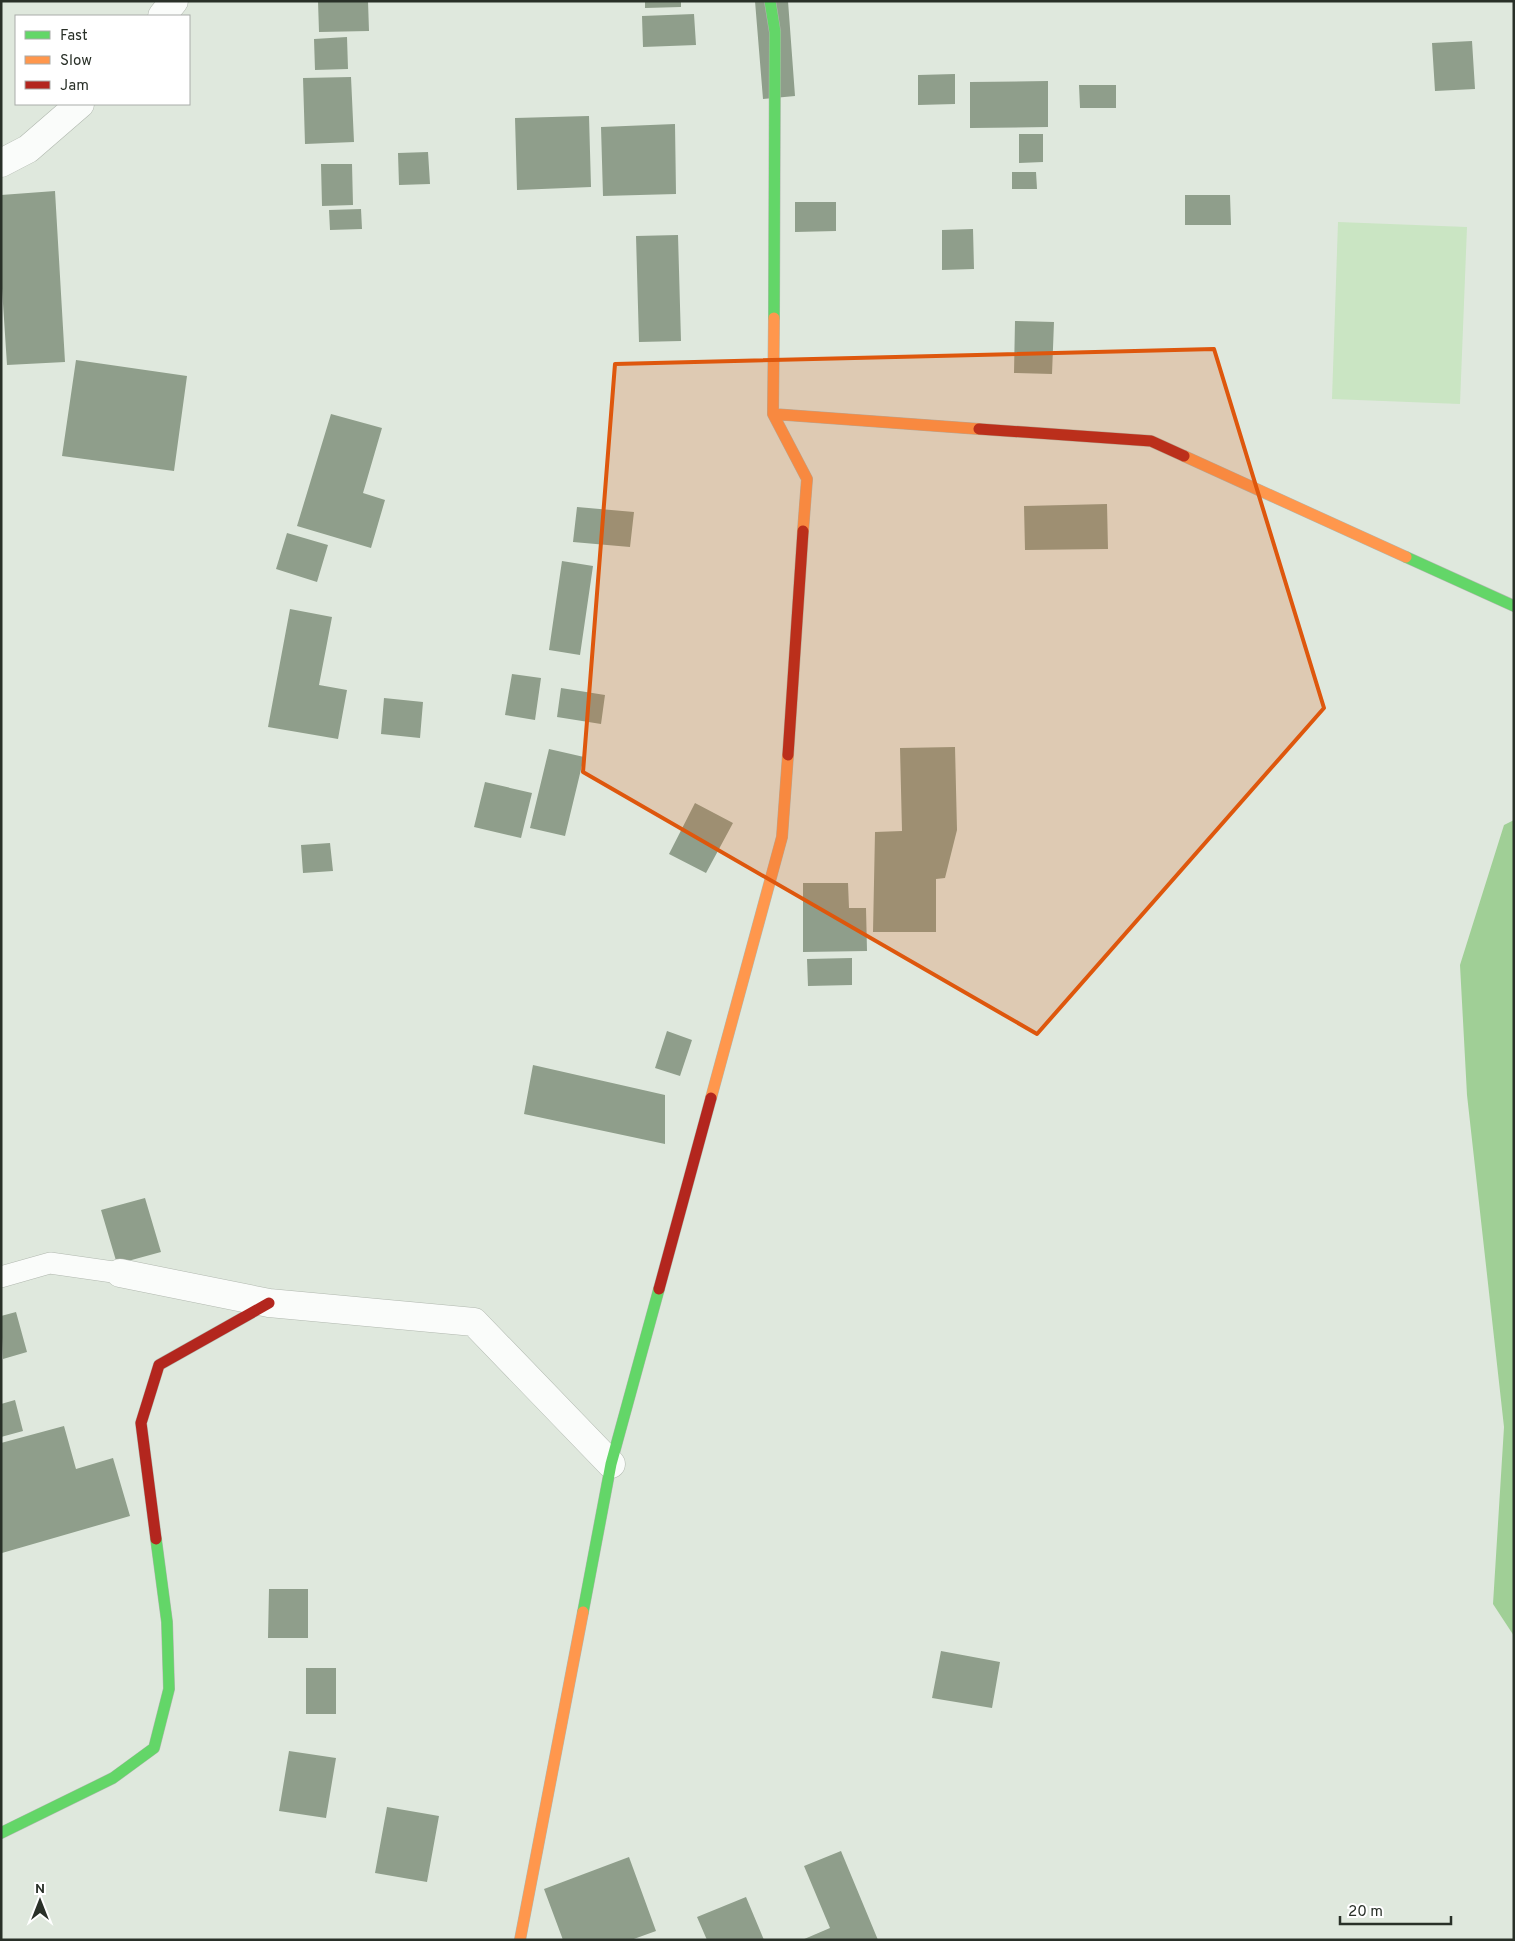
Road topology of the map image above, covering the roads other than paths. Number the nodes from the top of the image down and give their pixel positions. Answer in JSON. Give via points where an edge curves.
{"nodes":[{"id":1,"x":174,"y":1,"type":"edge"},
{"id":2,"x":770,"y":1,"type":"edge"},
{"id":3,"x":163,"y":15,"type":"edge"},
{"id":4,"x":79,"y":105,"type":"edge"},
{"id":5,"x":1,"y":163,"type":"edge"},
{"id":6,"x":773,"y":414,"type":"junction"},
{"id":7,"x":1514,"y":606,"type":"edge"},
{"id":8,"x":120,"y":1273,"type":"joint"},
{"id":9,"x":1,"y":1277,"type":"edge"},
{"id":10,"x":269,"y":1303,"type":"junction"},
{"id":11,"x":611,"y":1464,"type":"junction"},
{"id":12,"x":1,"y":1832,"type":"edge"},
{"id":13,"x":520,"y":1940,"type":"edge"}],
"edges":[{"from":1,"to":3,"type":"street"},
{"from":2,"to":6,"type":"street","via":[[775,32]]},
{"from":4,"to":5,"type":"street","via":[[28,149]]},
{"from":6,"to":7,"type":"street","via":[[1152,441]]},
{"from":6,"to":11,"type":"street","via":[[807,479],[782,837]]},
{"from":8,"to":9,"type":"lane","via":[[50,1263]]},
{"from":8,"to":10,"type":"street"},
{"from":10,"to":11,"type":"street","via":[[474,1322]]},
{"from":10,"to":12,"type":"street","via":[[160,1365],[141,1423],[167,1622],[168,1689],[154,1748],[113,1778]]},
{"from":11,"to":13,"type":"street"}]}
